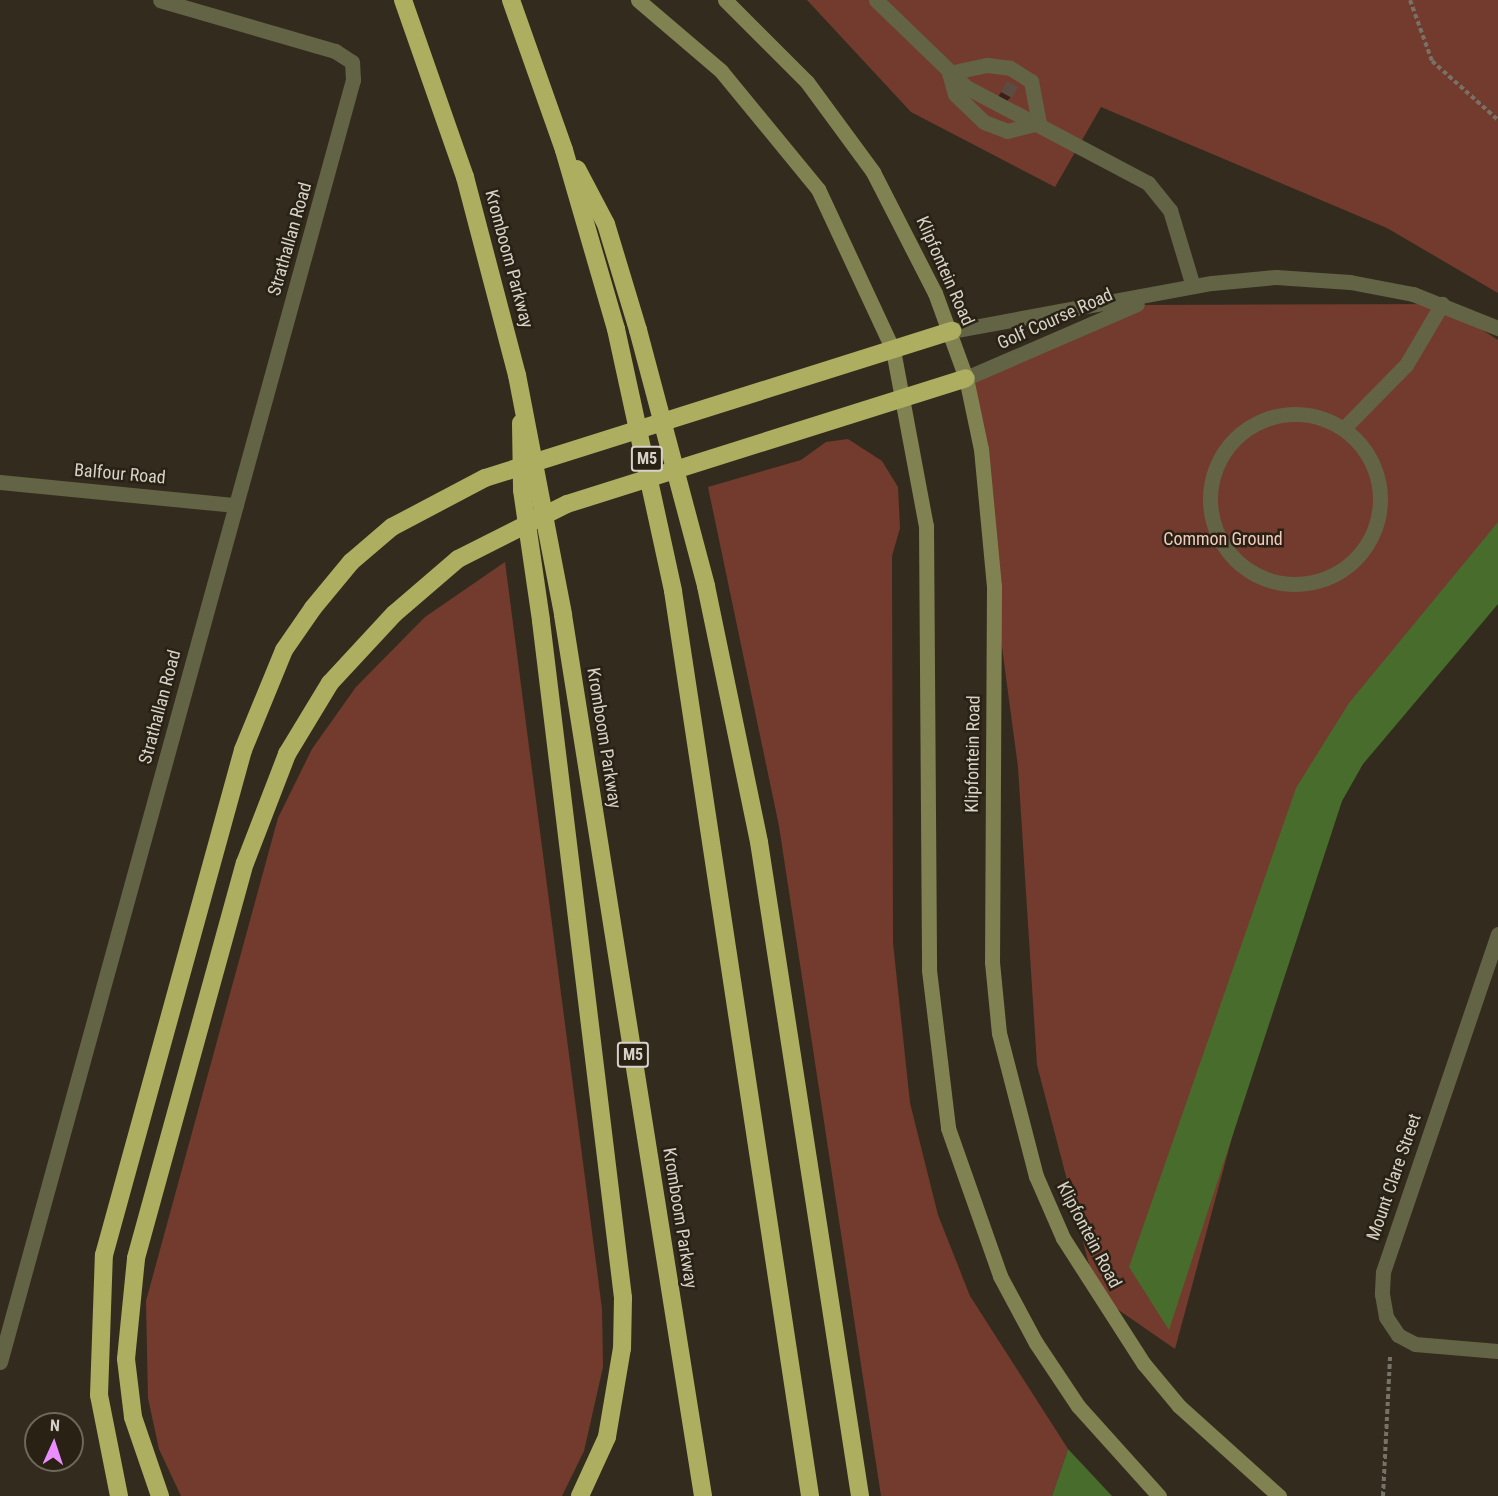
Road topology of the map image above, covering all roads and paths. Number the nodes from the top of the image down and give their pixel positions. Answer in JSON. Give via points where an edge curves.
{"nodes":[{"id":1,"x":160,"y":0,"type":"edge"},
{"id":2,"x":403,"y":0,"type":"edge"},
{"id":3,"x":511,"y":0,"type":"edge"},
{"id":4,"x":638,"y":0,"type":"edge"},
{"id":5,"x":725,"y":0,"type":"edge"},
{"id":6,"x":876,"y":0,"type":"edge"},
{"id":7,"x":1410,"y":0,"type":"edge"},
{"id":8,"x":949,"y":73,"type":"junction"},
{"id":9,"x":1498,"y":120,"type":"edge"},
{"id":10,"x":1039,"y":123,"type":"junction"},
{"id":11,"x":564,"y":150,"type":"junction"},
{"id":12,"x":1193,"y":286,"type":"junction"},
{"id":13,"x":1159,"y":295,"type":"junction"},
{"id":14,"x":1442,"y":303,"type":"junction"},
{"id":15,"x":1498,"y":328,"type":"edge"},
{"id":16,"x":952,"y":331,"type":"junction"},
{"id":17,"x":892,"y":350,"type":"junction"},
{"id":18,"x":966,"y":378,"type":"junction"},
{"id":19,"x":519,"y":384,"type":"junction"},
{"id":20,"x":905,"y":396,"type":"junction"},
{"id":21,"x":1343,"y":429,"type":"junction"},
{"id":22,"x":0,"y":482,"type":"edge"},
{"id":23,"x":236,"y":505,"type":"junction"},
{"id":24,"x":1498,"y":934,"type":"edge"},
{"id":25,"x":1493,"y":971,"type":"edge"},
{"id":26,"x":1498,"y":1352,"type":"edge"},
{"id":27,"x":1390,"y":1356,"type":"dead end"},
{"id":28,"x":0,"y":1362,"type":"edge"},
{"id":29,"x":119,"y":1496,"type":"edge"},
{"id":30,"x":160,"y":1496,"type":"edge"},
{"id":31,"x":580,"y":1496,"type":"edge"},
{"id":32,"x":703,"y":1496,"type":"edge"},
{"id":33,"x":810,"y":1496,"type":"edge"},
{"id":34,"x":860,"y":1496,"type":"edge"},
{"id":35,"x":1159,"y":1496,"type":"edge"},
{"id":36,"x":1279,"y":1496,"type":"edge"},
{"id":37,"x":1383,"y":1496,"type":"edge"}],
"edges":[{"from":1,"to":23,"type":"street","name":"Strathallan Road","via":[[315,43],[352,63],[350,95]]},
{"from":2,"to":19,"type":"highway","name":"Kromboom Parkway","number":"M5","via":[[457,150]]},
{"from":3,"to":11,"type":"highway","number":"M5"},
{"from":4,"to":17,"type":"main road","via":[[721,71],[818,189]]},
{"from":5,"to":16,"type":"main road","name":"Klipfontein Road","via":[[765,36],[837,118],[907,230]]},
{"from":6,"to":8,"type":"street"},
{"from":7,"to":9,"type":"path","via":[[1432,61]]},
{"from":8,"to":10,"type":"street"},
{"from":8,"to":10,"type":"street","via":[[955,94],[984,122],[1007,131]]},
{"from":8,"to":10,"type":"street","via":[[987,65],[1010,68],[1031,81]]},
{"from":10,"to":12,"type":"street","via":[[1139,177],[1158,194],[1177,226]]},
{"from":11,"to":33,"type":"highway","number":"M5","bridge":true,"via":[[615,329],[672,591]]},
{"from":11,"to":34,"type":"highway","bridge":true,"via":[[606,224],[706,586],[759,842]]},
{"from":12,"to":13,"type":"street","name":"Golf Course Road"},
{"from":12,"to":14,"type":"street","name":"Golf Course Road","via":[[1314,278]]},
{"from":13,"to":16,"type":"street","name":"Golf Course Road"},
{"from":13,"to":18,"type":"street","name":"Golf Course Road"},
{"from":14,"to":15,"type":"street","name":"Golf Course Road"},
{"from":14,"to":21,"type":"street","via":[[1406,365]]},
{"from":16,"to":17,"type":"highway"},
{"from":16,"to":18,"type":"main road","name":"Klipfontein Road"},
{"from":17,"to":20,"type":"main road"},
{"from":17,"to":29,"type":"highway","via":[[485,478],[392,527],[351,562],[284,650],[243,750],[104,1255],[99,1395]]},
{"from":18,"to":20,"type":"highway"},
{"from":18,"to":36,"type":"main road","name":"Klipfontein Road","via":[[991,522],[992,962],[999,1033],[1014,1102],[1036,1176],[1097,1295],[1179,1406]]},
{"from":19,"to":31,"type":"highway","bridge":true,"via":[[522,490],[623,1298],[622,1348],[607,1437]]},
{"from":19,"to":32,"type":"highway","name":"Kromboom Parkway","number":"M5","bridge":true,"via":[[563,615]]},
{"from":20,"to":30,"type":"highway","via":[[855,418],[567,504],[458,559],[394,614],[324,693],[287,754],[245,863],[136,1258],[126,1359],[133,1417]]},
{"from":20,"to":35,"type":"main road","via":[[927,548],[929,970],[948,1128],[976,1217],[1036,1343],[1078,1406]]},
{"from":21,"to":21,"type":"street","via":[[1376,470],[1381,497],[1366,547],[1323,580],[1280,582],[1247,570],[1214,528],[1209,502],[1224,451],[1266,419],[1319,417]]},
{"from":22,"to":23,"type":"street","name":"Balfour Road"},
{"from":23,"to":28,"type":"street","name":"Strathallan Road"},
{"from":24,"to":25,"type":"street","name":"Mount Clare Street"},
{"from":25,"to":26,"type":"street","name":"Mount Clare Street","via":[[1383,1272],[1382,1294],[1386,1317],[1398,1335],[1415,1344]]},
{"from":27,"to":37,"type":"path"}]}
